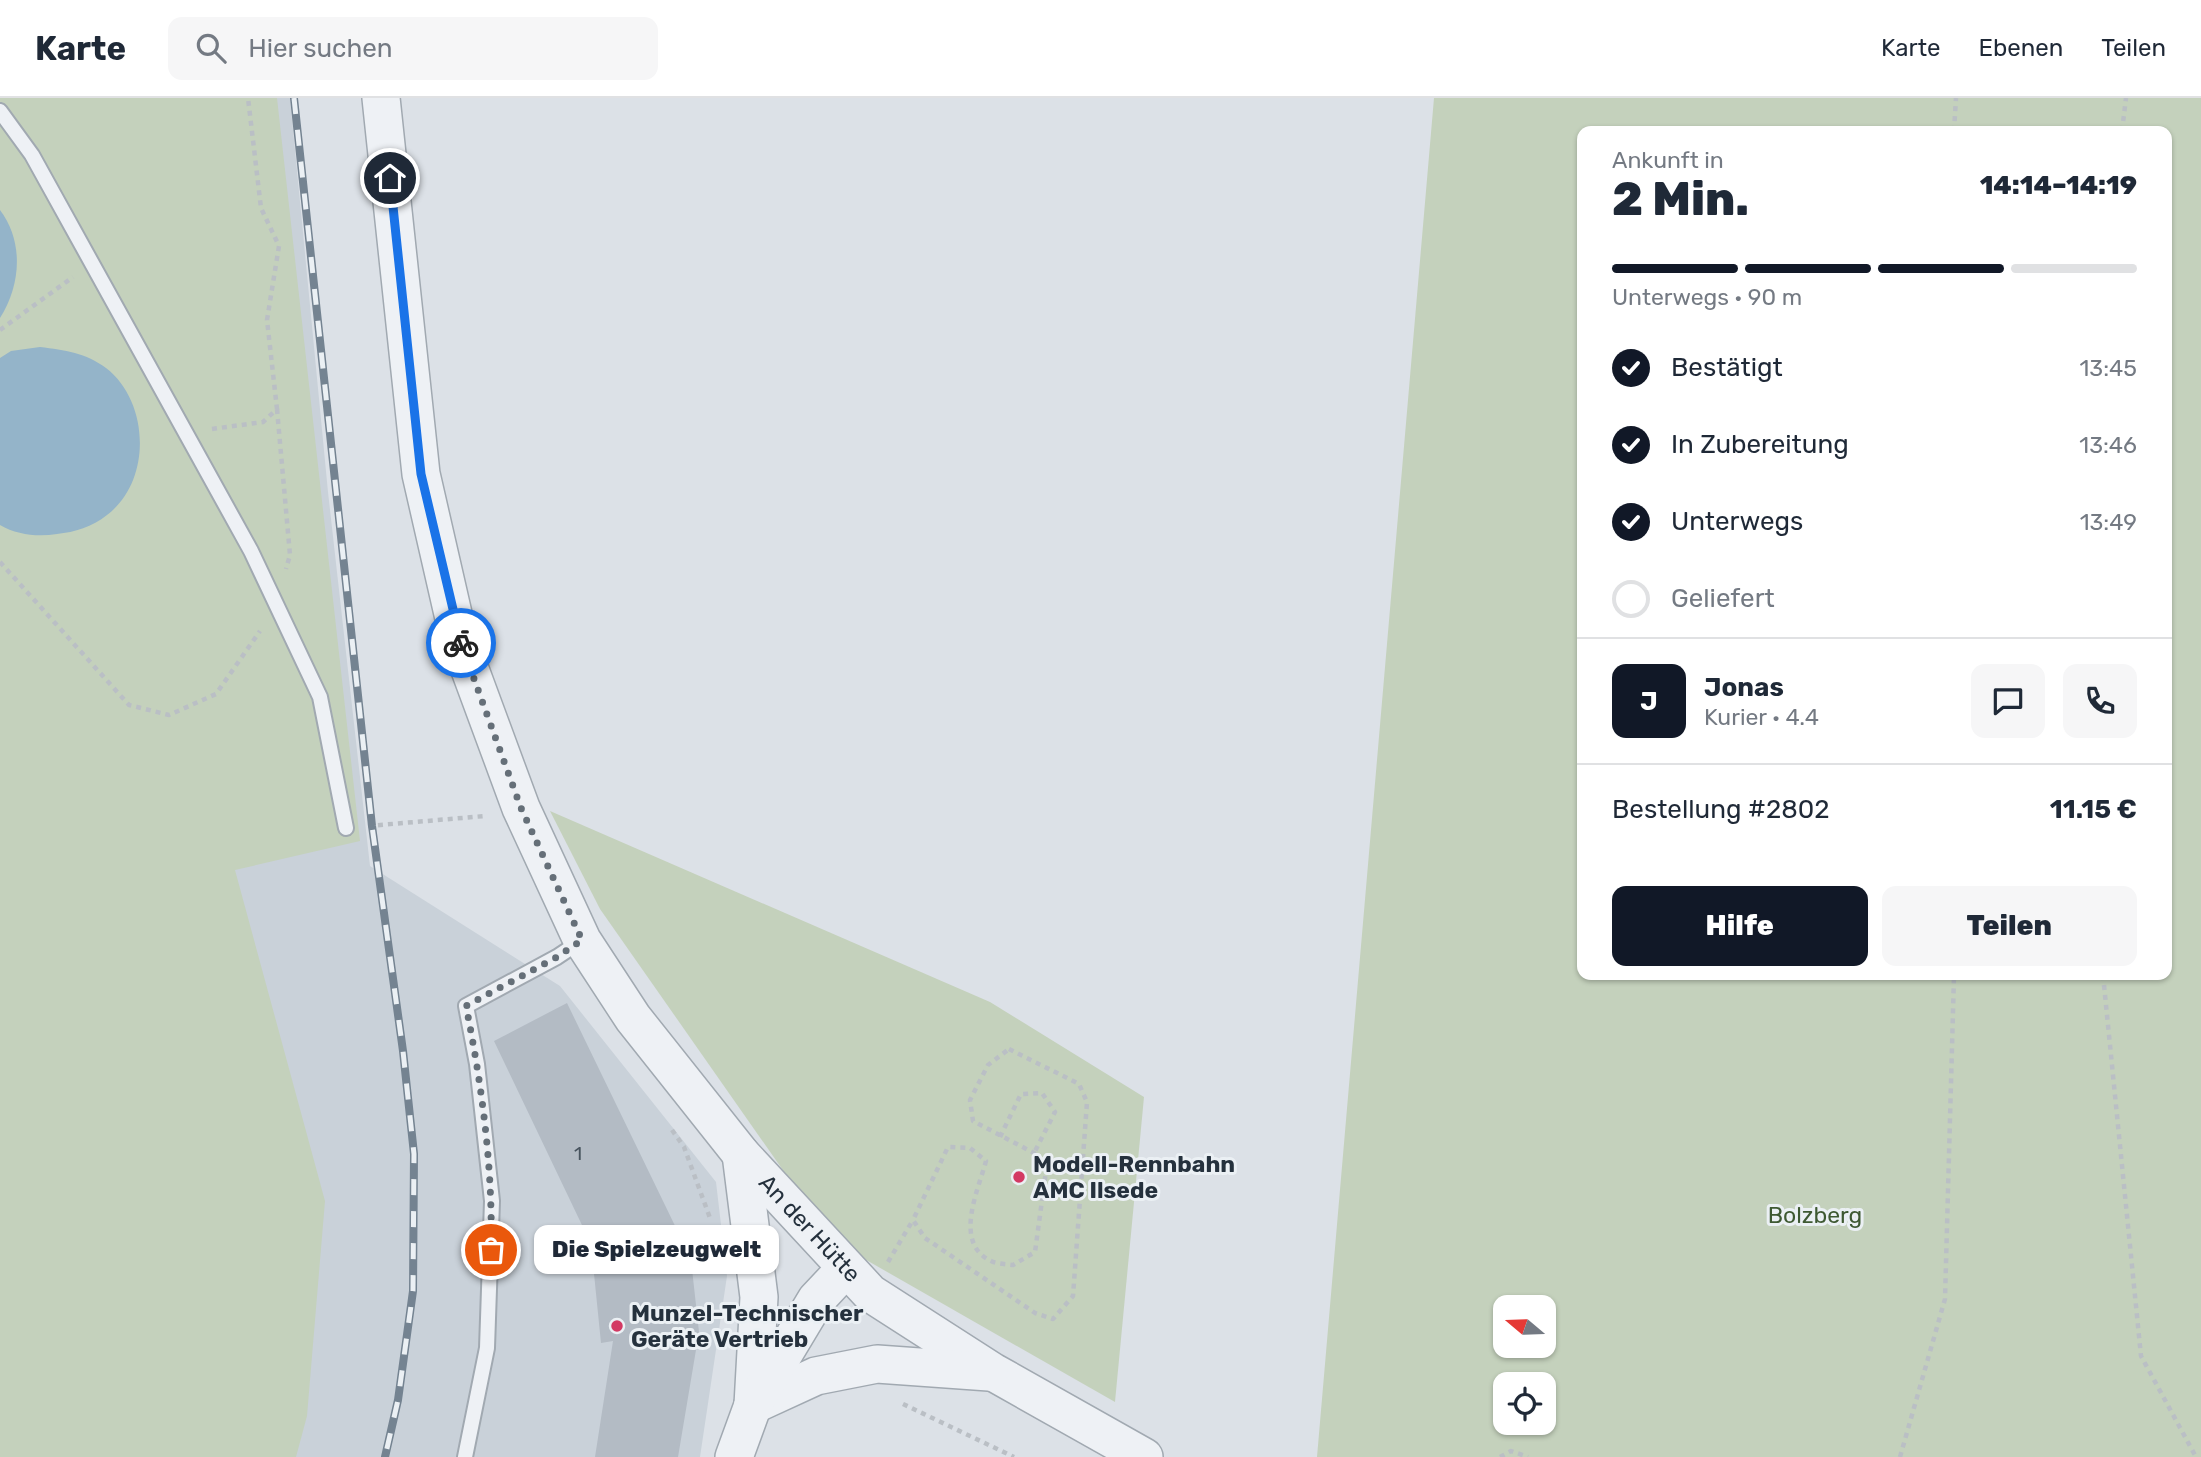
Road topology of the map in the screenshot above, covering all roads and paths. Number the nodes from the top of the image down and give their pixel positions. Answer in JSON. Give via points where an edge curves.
{"nodes":[{"id":1,"x":248,"y":98,"type":"edge"},
{"id":2,"x":381,"y":98,"type":"edge"},
{"id":3,"x":1956,"y":98,"type":"edge"},
{"id":4,"x":2126,"y":98,"type":"edge"},
{"id":5,"x":0,"y":111,"type":"edge"},
{"id":6,"x":1954,"y":126,"type":"edge"},
{"id":7,"x":2123,"y":126,"type":"edge"},
{"id":8,"x":92,"y":264,"type":"junction"},
{"id":9,"x":0,"y":330,"type":"edge"},
{"id":10,"x":186,"y":433,"type":"junction"},
{"id":11,"x":0,"y":562,"type":"edge"},
{"id":12,"x":129,"y":705,"type":"dead end"},
{"id":13,"x":489,"y":816,"type":"dead end"},
{"id":14,"x":346,"y":828,"type":"joint"},
{"id":15,"x":582,"y":940,"type":"junction"},
{"id":16,"x":1954,"y":980,"type":"edge"},
{"id":17,"x":2103,"y":980,"type":"edge"},
{"id":18,"x":1000,"y":1137,"type":"junction"},
{"id":19,"x":1034,"y":1153,"type":"junction"},
{"id":20,"x":741,"y":1154,"type":"junction"},
{"id":21,"x":913,"y":1220,"type":"junction"},
{"id":22,"x":858,"y":1280,"type":"junction"},
{"id":23,"x":993,"y":1372,"type":"junction"},
{"id":24,"x":893,"y":1399,"type":"dead end"},
{"id":25,"x":753,"y":1405,"type":"junction"},
{"id":26,"x":464,"y":1457,"type":"edge"},
{"id":27,"x":734,"y":1457,"type":"edge"},
{"id":28,"x":1014,"y":1457,"type":"edge"},
{"id":29,"x":1144,"y":1457,"type":"edge"},
{"id":30,"x":1500,"y":1457,"type":"edge"},
{"id":31,"x":1528,"y":1457,"type":"edge"},
{"id":32,"x":1900,"y":1457,"type":"edge"},
{"id":33,"x":2196,"y":1457,"type":"edge"}],
"edges":[{"from":1,"to":10,"type":"path","via":[[261,208],[279,246],[267,320],[277,409],[263,422]]},
{"from":2,"to":15,"type":"street","name":"An der Hütte","via":[[421,474],[459,640],[521,808]]},
{"from":3,"to":6,"type":"path"},
{"from":4,"to":7,"type":"path"},
{"from":5,"to":8,"type":"lane","via":[[32,155]]},
{"from":8,"to":9,"type":"path"},
{"from":8,"to":10,"type":"lane"},
{"from":10,"to":14,"type":"lane","via":[[251,551],[320,698]]},
{"from":11,"to":12,"type":"path"},
{"from":13,"to":14,"type":"path"},
{"from":15,"to":20,"type":"street","name":"An der Hütte","via":[[633,1018]]},
{"from":15,"to":26,"type":"lane","via":[[466,1006],[492,1201],[487,1349]]},
{"from":16,"to":32,"type":"path","via":[[1945,1299]]},
{"from":17,"to":33,"type":"path","via":[[2141,1356]]},
{"from":18,"to":19,"type":"path"},
{"from":18,"to":19,"type":"path","via":[[1021,1094],[1042,1093],[1055,1112]]},
{"from":18,"to":21,"type":"path","via":[[973,1121],[970,1100],[988,1065],[1009,1049],[1079,1084],[1087,1102],[1073,1296],[1053,1319],[1035,1313],[925,1238]]},
{"from":19,"to":21,"type":"path","via":[[1046,1171],[1035,1252],[1013,1265],[992,1261],[976,1250],[968,1227],[986,1161],[970,1148],[948,1147]]},
{"from":20,"to":22,"type":"street","name":"An der Hütte"},
{"from":20,"to":25,"type":"street","via":[[759,1297]]},
{"from":21,"to":22,"type":"path"},
{"from":22,"to":23,"type":"street","name":"An der Hütte"},
{"from":22,"to":25,"type":"street","via":[[816,1300]]},
{"from":23,"to":25,"type":"street","via":[[877,1364],[816,1376]]},
{"from":23,"to":29,"type":"street","name":"An der Hütte"},
{"from":24,"to":28,"type":"path"},
{"from":25,"to":27,"type":"street"},
{"from":30,"to":31,"type":"path","via":[[1511,1451]]}]}
